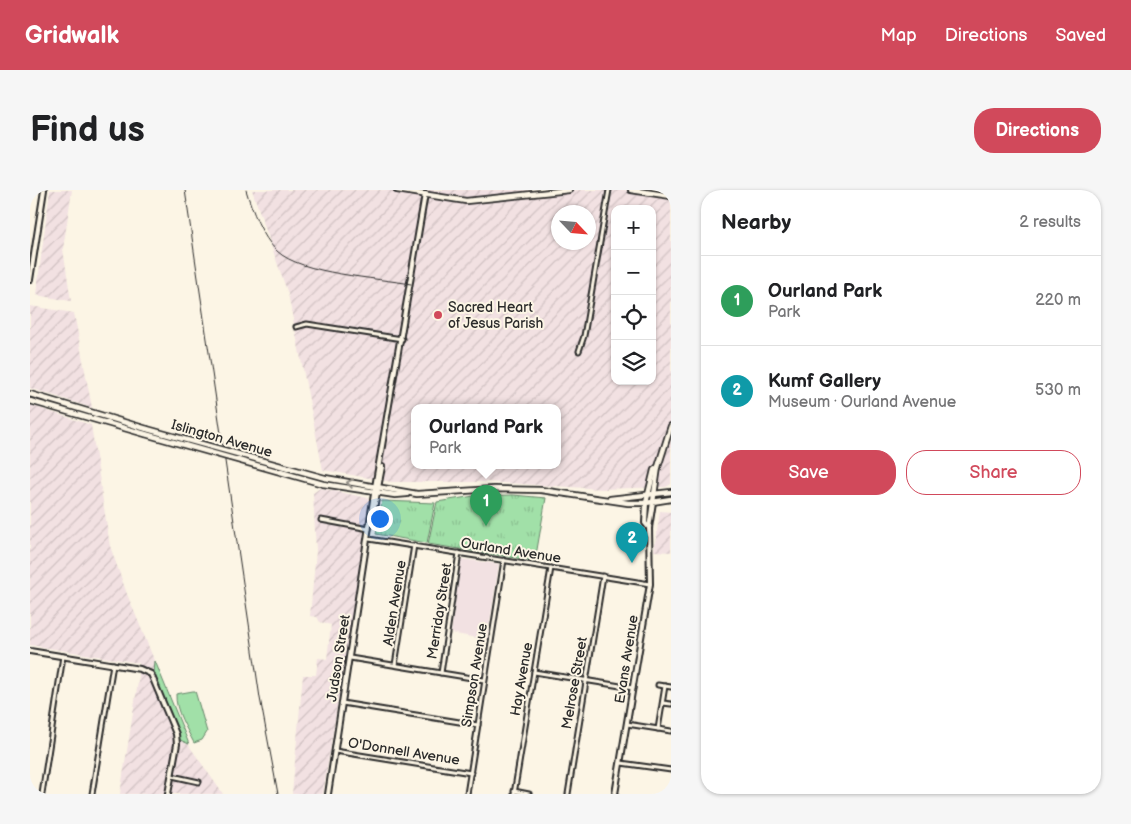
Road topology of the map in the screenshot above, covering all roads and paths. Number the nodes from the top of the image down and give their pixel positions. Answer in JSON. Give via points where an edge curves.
{"nodes":[{"id":1,"x":44,"y":190,"type":"edge"},
{"id":2,"x":398,"y":190,"type":"edge"},
{"id":3,"x":569,"y":190,"type":"edge"},
{"id":4,"x":609,"y":190,"type":"edge"},
{"id":5,"x":631,"y":190,"type":"edge"},
{"id":6,"x":550,"y":191,"type":"edge"},
{"id":7,"x":425,"y":194,"type":"junction"},
{"id":8,"x":671,"y":196,"type":"edge"},
{"id":9,"x":30,"y":280,"type":"edge"},
{"id":10,"x":296,"y":326,"type":"dead end"},
{"id":11,"x":402,"y":339,"type":"junction"},
{"id":12,"x":578,"y":351,"type":"dead end"},
{"id":13,"x":30,"y":394,"type":"edge"},
{"id":14,"x":30,"y":401,"type":"edge"},
{"id":15,"x":671,"y":426,"type":"edge"},
{"id":16,"x":658,"y":467,"type":"junction"},
{"id":17,"x":377,"y":490,"type":"junction"},
{"id":18,"x":671,"y":492,"type":"edge"},
{"id":19,"x":654,"y":495,"type":"junction"},
{"id":20,"x":648,"y":496,"type":"junction"},
{"id":21,"x":610,"y":499,"type":"junction"},
{"id":22,"x":671,"y":499,"type":"edge"},
{"id":23,"x":653,"y":502,"type":"junction"},
{"id":24,"x":646,"y":503,"type":"junction"},
{"id":25,"x":321,"y":520,"type":"dead end"},
{"id":26,"x":370,"y":527,"type":"junction"},
{"id":27,"x":649,"y":528,"type":"junction"},
{"id":28,"x":369,"y":539,"type":"junction"},
{"id":29,"x":414,"y":546,"type":"junction"},
{"id":30,"x":459,"y":553,"type":"junction"},
{"id":31,"x":504,"y":560,"type":"junction"},
{"id":32,"x":551,"y":568,"type":"junction"},
{"id":33,"x":603,"y":576,"type":"junction"},
{"id":34,"x":650,"y":584,"type":"junction"},
{"id":35,"x":30,"y":651,"type":"edge"},
{"id":36,"x":64,"y":656,"type":"junction"},
{"id":37,"x":350,"y":658,"type":"junction"},
{"id":38,"x":113,"y":664,"type":"junction"},
{"id":39,"x":395,"y":665,"type":"junction"},
{"id":40,"x":534,"y":672,"type":"junction"},
{"id":41,"x":441,"y":673,"type":"junction"},
{"id":42,"x":484,"y":680,"type":"junction"},
{"id":43,"x":586,"y":680,"type":"junction"},
{"id":44,"x":658,"y":685,"type":"dead end"},
{"id":45,"x":665,"y":686,"type":"junction"},
{"id":46,"x":671,"y":687,"type":"edge"},
{"id":47,"x":633,"y":688,"type":"junction"},
{"id":48,"x":663,"y":702,"type":"junction"},
{"id":49,"x":342,"y":703,"type":"junction"},
{"id":50,"x":671,"y":704,"type":"edge"},
{"id":51,"x":627,"y":724,"type":"junction"},
{"id":52,"x":478,"y":725,"type":"junction"},
{"id":53,"x":658,"y":729,"type":"junction"},
{"id":54,"x":671,"y":732,"type":"edge"},
{"id":55,"x":335,"y":751,"type":"junction"},
{"id":56,"x":621,"y":763,"type":"junction"},
{"id":57,"x":671,"y":770,"type":"edge"},
{"id":58,"x":470,"y":773,"type":"junction"},
{"id":59,"x":172,"y":776,"type":"junction"},
{"id":60,"x":199,"y":782,"type":"dead end"},
{"id":61,"x":514,"y":793,"type":"edge"},
{"id":62,"x":42,"y":794,"type":"edge"},
{"id":63,"x":92,"y":794,"type":"edge"},
{"id":64,"x":168,"y":794,"type":"edge"},
{"id":65,"x":328,"y":794,"type":"edge"},
{"id":66,"x":467,"y":794,"type":"edge"},
{"id":67,"x":528,"y":794,"type":"edge"},
{"id":68,"x":568,"y":794,"type":"edge"},
{"id":69,"x":616,"y":794,"type":"edge"}],
"edges":[{"from":1,"to":9,"type":"street"},
{"from":2,"to":7,"type":"main road"},
{"from":3,"to":6,"type":"main road"},
{"from":4,"to":12,"type":"street","via":[[584,336]]},
{"from":5,"to":8,"type":"main road"},
{"from":6,"to":7,"type":"main road","via":[[466,201]]},
{"from":7,"to":11,"type":"street","name":"Judson Street"},
{"from":10,"to":11,"type":"street","via":[[307,324]]},
{"from":11,"to":17,"type":"street","name":"Judson Street"},
{"from":17,"to":13,"type":"main road","name":"Islington Avenue","one_way":true,"bridge":true},
{"from":14,"to":17,"type":"main road","name":"Islington Avenue","bridge":true,"via":[[323,484]]},
{"from":15,"to":16,"type":"main road","name":"Evans Avenue"},
{"from":16,"to":19,"type":"main road","name":"Evans Avenue"},
{"from":16,"to":20,"type":"main road","name":"Evans Avenue","via":[[654,470]]},
{"from":17,"to":21,"type":"main road","name":"Islington Avenue","via":[[411,494],[541,490]]},
{"from":17,"to":26,"type":"street","name":"Judson Street"},
{"from":18,"to":19,"type":"main road","name":"Islington Avenue"},
{"from":19,"to":20,"type":"main road","name":"Islington Avenue"},
{"from":19,"to":23,"type":"main road","name":"Evans Avenue"},
{"from":20,"to":21,"type":"main road","name":"Islington Avenue"},
{"from":20,"to":24,"type":"main road","name":"Evans Avenue"},
{"from":21,"to":24,"type":"main road","name":"Islington Avenue"},
{"from":22,"to":23,"type":"main road","name":"Islington Avenue"},
{"from":23,"to":24,"type":"main road","name":"Islington Avenue"},
{"from":23,"to":27,"type":"street","name":"Evans Avenue"},
{"from":24,"to":27,"type":"street","name":"Evans Avenue","via":[[645,525]]},
{"from":25,"to":26,"type":"street"},
{"from":26,"to":28,"type":"street","name":"Judson Street"},
{"from":27,"to":34,"type":"street","name":"Evans Avenue"},
{"from":28,"to":29,"type":"street","name":"Ourland Avenue"},
{"from":28,"to":37,"type":"street","name":"Judson Street"},
{"from":29,"to":30,"type":"street","name":"Ourland Avenue"},
{"from":29,"to":39,"type":"street","name":"Alden Avenue"},
{"from":30,"to":31,"type":"street","name":"Ourland Avenue"},
{"from":30,"to":41,"type":"street","name":"Merriday Street"},
{"from":31,"to":32,"type":"street","name":"Ourland Avenue"},
{"from":31,"to":42,"type":"street","name":"Simpson Avenue"},
{"from":32,"to":33,"type":"street","name":"Ourland Avenue"},
{"from":32,"to":40,"type":"street","name":"Hay Avenue"},
{"from":33,"to":34,"type":"street","name":"Ourland Avenue"},
{"from":33,"to":43,"type":"street","name":"Melrose Street"},
{"from":34,"to":47,"type":"street","name":"Evans Avenue"},
{"from":35,"to":36,"type":"street"},
{"from":36,"to":38,"type":"street"},
{"from":36,"to":62,"type":"street"},
{"from":37,"to":39,"type":"street"},
{"from":37,"to":49,"type":"street","name":"Judson Street"},
{"from":38,"to":59,"type":"street","via":[[142,669],[155,680],[176,734]]},
{"from":38,"to":63,"type":"street"},
{"from":39,"to":41,"type":"street"},
{"from":40,"to":43,"type":"street"},
{"from":40,"to":61,"type":"street","name":"Hay Avenue"},
{"from":41,"to":42,"type":"street"},
{"from":42,"to":52,"type":"street","name":"Simpson Avenue"},
{"from":43,"to":47,"type":"street"},
{"from":43,"to":68,"type":"street","name":"Melrose Street"},
{"from":44,"to":45,"type":"street"},
{"from":45,"to":46,"type":"street"},
{"from":45,"to":48,"type":"street"},
{"from":47,"to":51,"type":"street","name":"Evans Avenue"},
{"from":48,"to":50,"type":"street"},
{"from":48,"to":53,"type":"street"},
{"from":49,"to":52,"type":"street"},
{"from":49,"to":55,"type":"street","name":"Judson Street"},
{"from":51,"to":53,"type":"street"},
{"from":51,"to":56,"type":"street","name":"Evans Avenue"},
{"from":52,"to":58,"type":"street","name":"Simpson Avenue"},
{"from":53,"to":54,"type":"street"},
{"from":55,"to":58,"type":"street","name":"O'Donnell Avenue"},
{"from":55,"to":65,"type":"street","name":"Judson Street"},
{"from":56,"to":57,"type":"street"},
{"from":56,"to":69,"type":"street","name":"Evans Avenue"},
{"from":58,"to":66,"type":"street","name":"Simpson Avenue"},
{"from":59,"to":60,"type":"street"},
{"from":59,"to":64,"type":"street"},
{"from":61,"to":67,"type":"street"}]}
